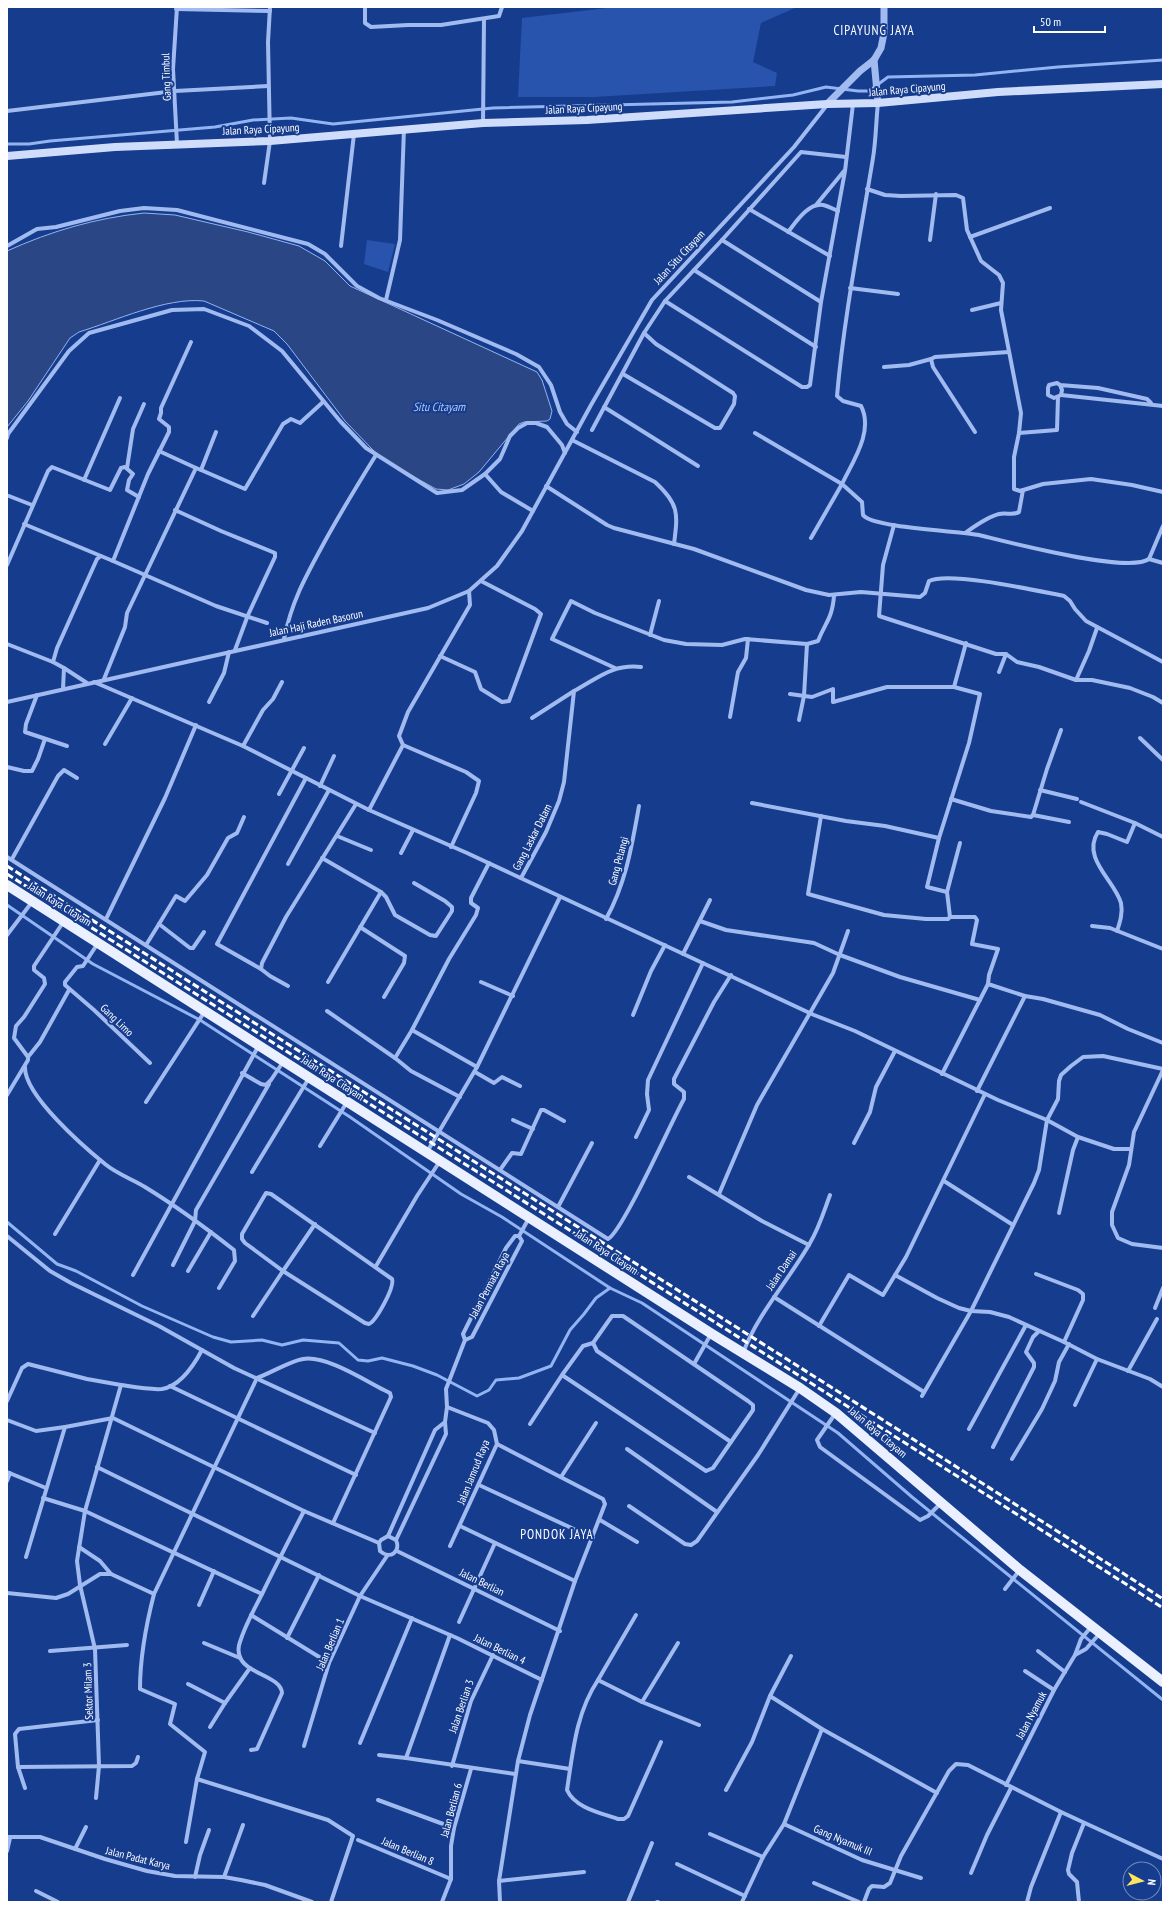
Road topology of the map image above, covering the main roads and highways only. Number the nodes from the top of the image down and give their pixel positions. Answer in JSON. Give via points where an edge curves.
{"nodes":[{"id":1,"x":1163,"y":84,"type":"edge"},
{"id":2,"x":7,"y":156,"type":"edge"},
{"id":3,"x":7,"y":885,"type":"edge"},
{"id":4,"x":1163,"y":1682,"type":"edge"}],
"edges":[{"from":1,"to":2,"type":"main road","name":"Jalan Raya Cipayung","via":[[998,92],[878,103],[587,120],[483,120],[270,141],[115,147]]},
{"from":3,"to":4,"type":"main road","name":"Jalan Raya Citayam","via":[[61,925],[98,942],[203,1014],[345,1105],[427,1152],[438,1164],[528,1219],[709,1338],[743,1353],[798,1392],[836,1413],[942,1502],[1018,1572],[1098,1636]]}]}
